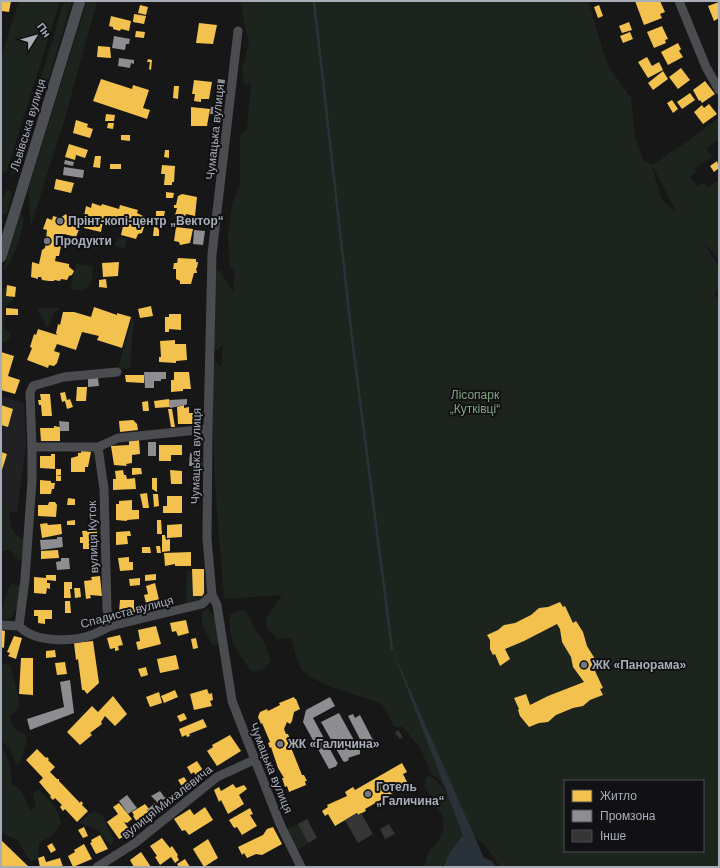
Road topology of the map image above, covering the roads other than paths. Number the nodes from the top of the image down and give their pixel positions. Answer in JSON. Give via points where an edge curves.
{"nodes":[{"id":1,"x":80,"y":1,"type":"edge"},
{"id":2,"x":679,"y":1,"type":"edge"},
{"id":3,"x":238,"y":31,"type":"dead end"},
{"id":4,"x":719,"y":90,"type":"edge"},
{"id":5,"x":1,"y":257,"type":"edge"},
{"id":6,"x":116,"y":372,"type":"dead end"},
{"id":7,"x":208,"y":429,"type":"junction"},
{"id":8,"x":98,"y":446,"type":"junction"},
{"id":9,"x":32,"y":447,"type":"junction"},
{"id":10,"x":212,"y":595,"type":"junction"},
{"id":11,"x":1,"y":624,"type":"edge"},
{"id":12,"x":19,"y":626,"type":"junction"},
{"id":13,"x":111,"y":626,"type":"junction"},
{"id":14,"x":254,"y":760,"type":"junction"},
{"id":15,"x":97,"y":867,"type":"edge"},
{"id":16,"x":300,"y":867,"type":"edge"}],
"edges":[{"from":1,"to":5,"type":"main road","name":"Львівська вулиця"},
{"from":2,"to":4,"type":"street","via":[[706,67]]},
{"from":3,"to":7,"type":"street","name":"Чумацька вулиця","via":[[212,254]]},
{"from":6,"to":9,"type":"street","via":[[64,377],[33,386],[30,393]]},
{"from":7,"to":8,"type":"street","via":[[118,438]]},
{"from":7,"to":10,"type":"street","name":"Чумацька вулиця","via":[[207,539]]},
{"from":8,"to":9,"type":"street"},
{"from":8,"to":13,"type":"street","name":"вулиця Куток","via":[[104,489],[107,609]]},
{"from":9,"to":12,"type":"street","via":[[25,580]]},
{"from":10,"to":13,"type":"street","name":"Спадиста вулиця","via":[[202,604]]},
{"from":10,"to":14,"type":"street","name":"Чумацька вулиця","via":[[217,605],[232,701]]},
{"from":11,"to":12,"type":"street","name":"Спадиста вулиця"},
{"from":12,"to":13,"type":"street","name":"Спадиста вулиця","via":[[25,632],[43,639],[63,640],[91,635]]},
{"from":14,"to":15,"type":"street","name":"вулиця Михалевича","via":[[217,777],[135,844]]},
{"from":14,"to":16,"type":"street","name":"Чумацька вулиця"}]}
